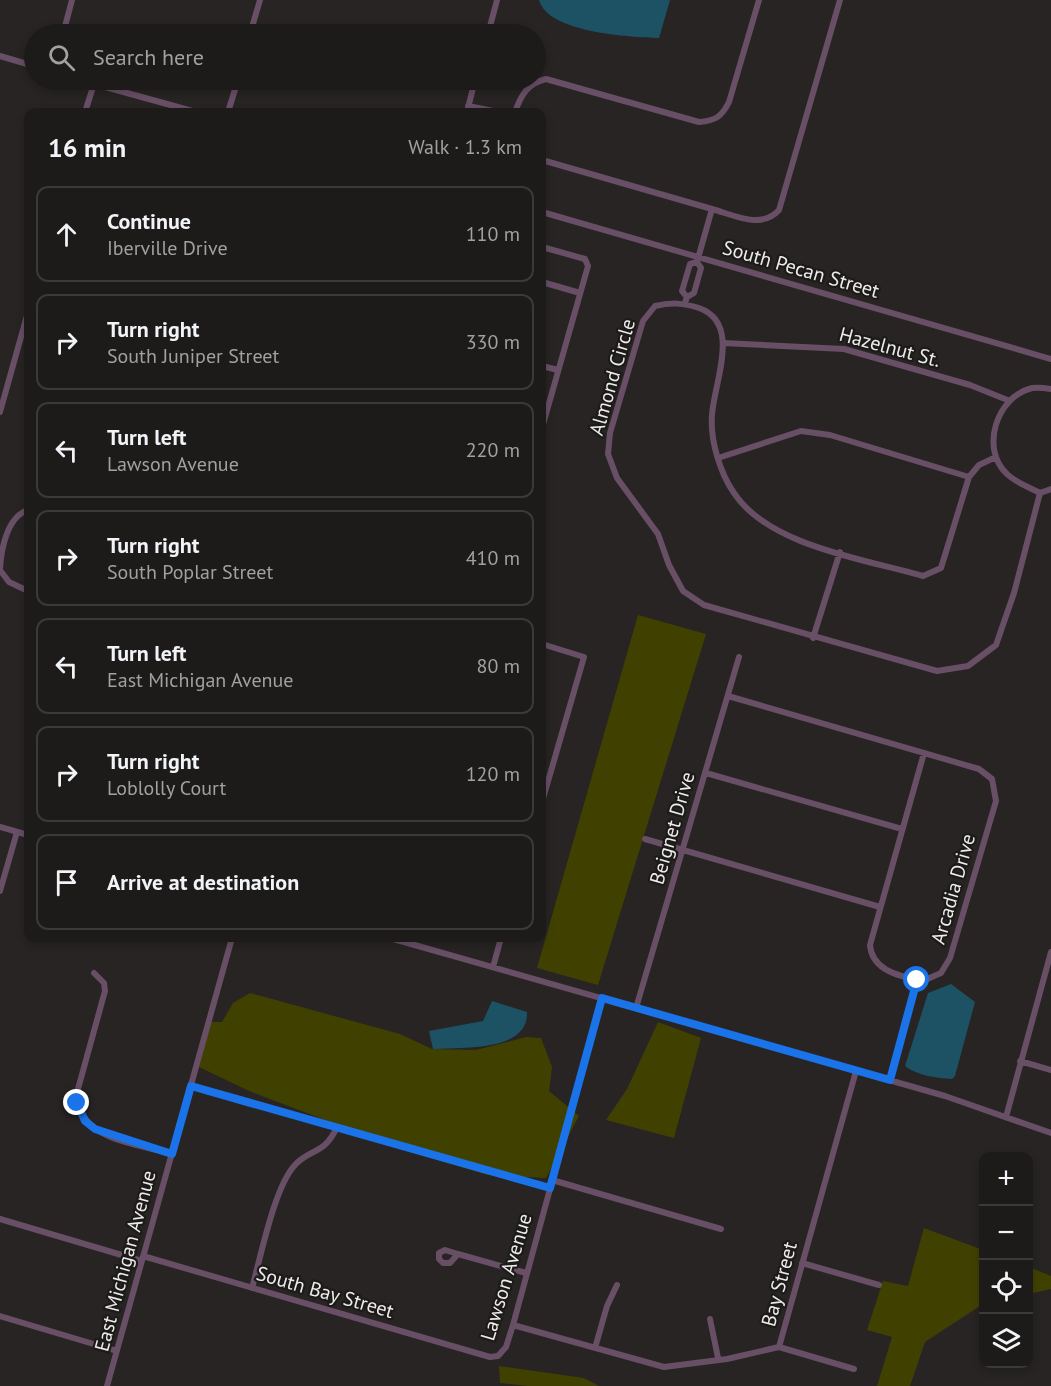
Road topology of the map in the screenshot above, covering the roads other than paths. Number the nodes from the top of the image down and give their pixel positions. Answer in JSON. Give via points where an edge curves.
{"nodes":[{"id":1,"x":72,"y":0,"type":"edge"},
{"id":2,"x":260,"y":0,"type":"edge"},
{"id":3,"x":497,"y":0,"type":"edge"},
{"id":4,"x":759,"y":0,"type":"edge"},
{"id":5,"x":840,"y":0,"type":"edge"},
{"id":6,"x":66,"y":24,"type":"edge"},
{"id":7,"x":253,"y":24,"type":"edge"},
{"id":8,"x":491,"y":24,"type":"edge"},
{"id":9,"x":0,"y":56,"type":"edge"},
{"id":10,"x":24,"y":63,"type":"edge"},
{"id":11,"x":546,"y":79,"type":"edge"},
{"id":12,"x":91,"y":90,"type":"edge"},
{"id":13,"x":115,"y":90,"type":"edge"},
{"id":14,"x":235,"y":90,"type":"edge"},
{"id":15,"x":473,"y":90,"type":"edge"},
{"id":16,"x":525,"y":90,"type":"edge"},
{"id":17,"x":86,"y":108,"type":"edge"},
{"id":18,"x":181,"y":108,"type":"edge"},
{"id":19,"x":229,"y":108,"type":"edge"},
{"id":20,"x":468,"y":108,"type":"edge"},
{"id":21,"x":517,"y":108,"type":"edge"},
{"id":22,"x":546,"y":161,"type":"edge"},
{"id":23,"x":712,"y":209,"type":"junction"},
{"id":24,"x":546,"y":213,"type":"edge"},
{"id":25,"x":546,"y":248,"type":"edge"},
{"id":26,"x":697,"y":260,"type":"junction"},
{"id":27,"x":546,"y":283,"type":"edge"},
{"id":28,"x":580,"y":293,"type":"junction"},
{"id":29,"x":686,"y":300,"type":"junction"},
{"id":30,"x":24,"y":326,"type":"edge"},
{"id":31,"x":723,"y":343,"type":"junction"},
{"id":32,"x":1051,"y":359,"type":"edge"},
{"id":33,"x":546,"y":367,"type":"edge"},
{"id":34,"x":558,"y":370,"type":"junction"},
{"id":35,"x":1051,"y":389,"type":"edge"},
{"id":36,"x":1010,"y":401,"type":"junction"},
{"id":37,"x":0,"y":412,"type":"edge"},
{"id":38,"x":546,"y":412,"type":"edge"},
{"id":39,"x":996,"y":457,"type":"junction"},
{"id":40,"x":718,"y":458,"type":"junction"},
{"id":41,"x":969,"y":477,"type":"junction"},
{"id":42,"x":1051,"y":489,"type":"edge"},
{"id":43,"x":1040,"y":493,"type":"junction"},
{"id":44,"x":24,"y":512,"type":"edge"},
{"id":45,"x":840,"y":552,"type":"junction"},
{"id":46,"x":24,"y":589,"type":"edge"},
{"id":47,"x":813,"y":638,"type":"junction"},
{"id":48,"x":546,"y":645,"type":"edge"},
{"id":49,"x":739,"y":657,"type":"dead end"},
{"id":50,"x":728,"y":696,"type":"junction"},
{"id":51,"x":924,"y":753,"type":"junction"},
{"id":52,"x":706,"y":773,"type":"junction"},
{"id":53,"x":546,"y":788,"type":"edge"},
{"id":54,"x":0,"y":827,"type":"edge"},
{"id":55,"x":902,"y":829,"type":"junction"},
{"id":56,"x":17,"y":832,"type":"junction"},
{"id":57,"x":24,"y":834,"type":"edge"},
{"id":58,"x":645,"y":839,"type":"dead end"},
{"id":59,"x":683,"y":850,"type":"junction"},
{"id":60,"x":0,"y":891,"type":"edge"},
{"id":61,"x":880,"y":907,"type":"junction"},
{"id":62,"x":231,"y":942,"type":"edge"},
{"id":63,"x":404,"y":942,"type":"edge"},
{"id":64,"x":500,"y":942,"type":"edge"},
{"id":65,"x":1051,"y":952,"type":"edge"},
{"id":66,"x":493,"y":967,"type":"junction"},
{"id":67,"x":94,"y":973,"type":"dead end"},
{"id":68,"x":917,"y":980,"type":"junction"},
{"id":69,"x":602,"y":998,"type":"junction"},
{"id":70,"x":636,"y":1008,"type":"junction"},
{"id":71,"x":1020,"y":1061,"type":"junction"},
{"id":72,"x":1051,"y":1070,"type":"edge"},
{"id":73,"x":856,"y":1071,"type":"junction"},
{"id":74,"x":890,"y":1080,"type":"junction"},
{"id":75,"x":191,"y":1086,"type":"junction"},
{"id":76,"x":1006,"y":1117,"type":"junction"},
{"id":77,"x":337,"y":1127,"type":"junction"},
{"id":78,"x":1051,"y":1133,"type":"edge"},
{"id":79,"x":172,"y":1154,"type":"junction"},
{"id":80,"x":552,"y":1180,"type":"junction"},
{"id":81,"x":550,"y":1188,"type":"junction"},
{"id":82,"x":0,"y":1219,"type":"edge"},
{"id":83,"x":721,"y":1229,"type":"dead end"},
{"id":84,"x":458,"y":1254,"type":"dead end"},
{"id":85,"x":142,"y":1259,"type":"junction"},
{"id":86,"x":802,"y":1263,"type":"junction"},
{"id":87,"x":526,"y":1273,"type":"junction"},
{"id":88,"x":617,"y":1285,"type":"dead end"},
{"id":89,"x":879,"y":1285,"type":"dead end"},
{"id":90,"x":252,"y":1288,"type":"junction"},
{"id":91,"x":0,"y":1316,"type":"edge"},
{"id":92,"x":710,"y":1319,"type":"dead end"},
{"id":93,"x":513,"y":1325,"type":"junction"},
{"id":94,"x":779,"y":1347,"type":"junction"},
{"id":95,"x":595,"y":1348,"type":"junction"},
{"id":96,"x":117,"y":1351,"type":"junction"},
{"id":97,"x":498,"y":1356,"type":"joint"},
{"id":98,"x":718,"y":1358,"type":"junction"},
{"id":99,"x":854,"y":1369,"type":"dead end"},
{"id":100,"x":107,"y":1386,"type":"edge"}],
"edges":[{"from":1,"to":6,"type":"street"},
{"from":2,"to":7,"type":"street"},
{"from":3,"to":8,"type":"street"},
{"from":4,"to":11,"type":"street","via":[[729,102],[722,115],[711,122],[699,122]]},
{"from":5,"to":23,"type":"street","via":[[779,210],[762,221]]},
{"from":9,"to":10,"type":"street"},
{"from":12,"to":17,"type":"street"},
{"from":13,"to":18,"type":"street"},
{"from":14,"to":19,"type":"street"},
{"from":15,"to":20,"type":"street"},
{"from":16,"to":21,"type":"street"},
{"from":22,"to":23,"type":"street"},
{"from":23,"to":26,"type":"street"},
{"from":24,"to":26,"type":"street","name":"South Pecan Street"},
{"from":25,"to":28,"type":"street","via":[[585,260],[588,266]]},
{"from":26,"to":29,"type":"street","via":[[701,268],[694,293]]},
{"from":26,"to":29,"type":"street","via":[[690,264],[682,291]]},
{"from":26,"to":32,"type":"street","name":"South Pecan Street"},
{"from":27,"to":28,"type":"street"},
{"from":28,"to":34,"type":"street"},
{"from":29,"to":31,"type":"street","name":"Almond Circle","via":[[719,321]]},
{"from":29,"to":47,"type":"street","name":"Almond Circle","via":[[655,306],[644,321],[610,433],[608,454],[617,478],[658,534],[683,591],[704,605]]},
{"from":30,"to":37,"type":"street"},
{"from":31,"to":36,"type":"street","name":"Hazelnut St.","via":[[844,349],[970,385]]},
{"from":31,"to":40,"type":"street","name":"Almond Circle","via":[[711,417]]},
{"from":33,"to":34,"type":"street"},
{"from":34,"to":38,"type":"street"},
{"from":35,"to":36,"type":"street","via":[[1033,388]]},
{"from":36,"to":39,"type":"street","via":[[993,433]]},
{"from":39,"to":41,"type":"street","via":[[979,465]]},
{"from":39,"to":43,"type":"street","via":[[1006,473]]},
{"from":40,"to":41,"type":"street","via":[[801,431],[830,435]]},
{"from":40,"to":45,"type":"street","name":"Almond Circle","via":[[734,494],[766,526],[807,544]]},
{"from":41,"to":45,"type":"street","name":"Almond Circle","via":[[941,568],[923,576]]},
{"from":42,"to":43,"type":"street"},
{"from":43,"to":47,"type":"street","name":"Almond Circle","via":[[996,645],[968,666],[937,671]]},
{"from":44,"to":46,"type":"street","via":[[10,526],[0,570],[9,582]]},
{"from":45,"to":47,"type":"street"},
{"from":48,"to":53,"type":"street","via":[[584,657]]},
{"from":49,"to":50,"type":"street","name":"Beignet Drive"},
{"from":50,"to":51,"type":"street","name":"Arcadia Drive"},
{"from":50,"to":52,"type":"street","name":"Beignet Drive"},
{"from":51,"to":55,"type":"street"},
{"from":51,"to":68,"type":"street","name":"Arcadia Drive","via":[[979,769],[992,779],[996,794],[950,958],[940,973]]},
{"from":52,"to":55,"type":"street"},
{"from":52,"to":59,"type":"street","name":"Beignet Drive"},
{"from":54,"to":56,"type":"street"},
{"from":55,"to":61,"type":"street"},
{"from":56,"to":57,"type":"street"},
{"from":56,"to":60,"type":"street"},
{"from":58,"to":59,"type":"street"},
{"from":59,"to":61,"type":"street"},
{"from":59,"to":70,"type":"street","name":"Beignet Drive"},
{"from":61,"to":68,"type":"street","via":[[871,938],[873,957],[890,972]]},
{"from":62,"to":75,"type":"street","name":"East Michigan Avenue"},
{"from":63,"to":66,"type":"street"},
{"from":64,"to":66,"type":"street"},
{"from":65,"to":71,"type":"street"},
{"from":66,"to":69,"type":"street"},
{"from":67,"to":79,"type":"street","via":[[104,983],[105,991],[78,1089],[80,1113],[95,1129]]},
{"from":68,"to":74,"type":"street"},
{"from":69,"to":70,"type":"street"},
{"from":69,"to":80,"type":"street","name":"Lawson Avenue"},
{"from":70,"to":73,"type":"street"},
{"from":71,"to":72,"type":"street"},
{"from":71,"to":76,"type":"street"},
{"from":73,"to":74,"type":"street"},
{"from":73,"to":86,"type":"street","name":"Bay Street"},
{"from":74,"to":76,"type":"street"},
{"from":75,"to":77,"type":"street"},
{"from":75,"to":79,"type":"street","name":"East Michigan Avenue"},
{"from":76,"to":78,"type":"street"},
{"from":77,"to":81,"type":"street"},
{"from":77,"to":90,"type":"street","via":[[325,1147],[294,1164],[282,1185]]},
{"from":79,"to":85,"type":"street","name":"East Michigan Avenue"},
{"from":80,"to":81,"type":"street","name":"Lawson Avenue"},
{"from":80,"to":83,"type":"street"},
{"from":81,"to":87,"type":"street","name":"Lawson Avenue"},
{"from":82,"to":85,"type":"street","name":"South Bay Street"},
{"from":84,"to":87,"type":"street"},
{"from":85,"to":90,"type":"street","name":"South Bay Street"},
{"from":85,"to":96,"type":"street","name":"East Michigan Avenue"},
{"from":86,"to":89,"type":"street"},
{"from":86,"to":94,"type":"street","name":"Bay Street"},
{"from":87,"to":93,"type":"street","name":"Lawson Avenue"},
{"from":88,"to":95,"type":"street"},
{"from":90,"to":97,"type":"street","name":"South Bay Street","via":[[490,1357]]},
{"from":91,"to":96,"type":"street"},
{"from":92,"to":98,"type":"street"},
{"from":93,"to":95,"type":"street","name":"Bay Street"},
{"from":93,"to":97,"type":"street","name":"Lawson Avenue","via":[[506,1347]]},
{"from":94,"to":98,"type":"street","name":"Bay Street"},
{"from":94,"to":99,"type":"street"},
{"from":95,"to":98,"type":"street","name":"Bay Street","via":[[664,1367]]},
{"from":96,"to":100,"type":"street","name":"East Michigan Avenue"}]}
